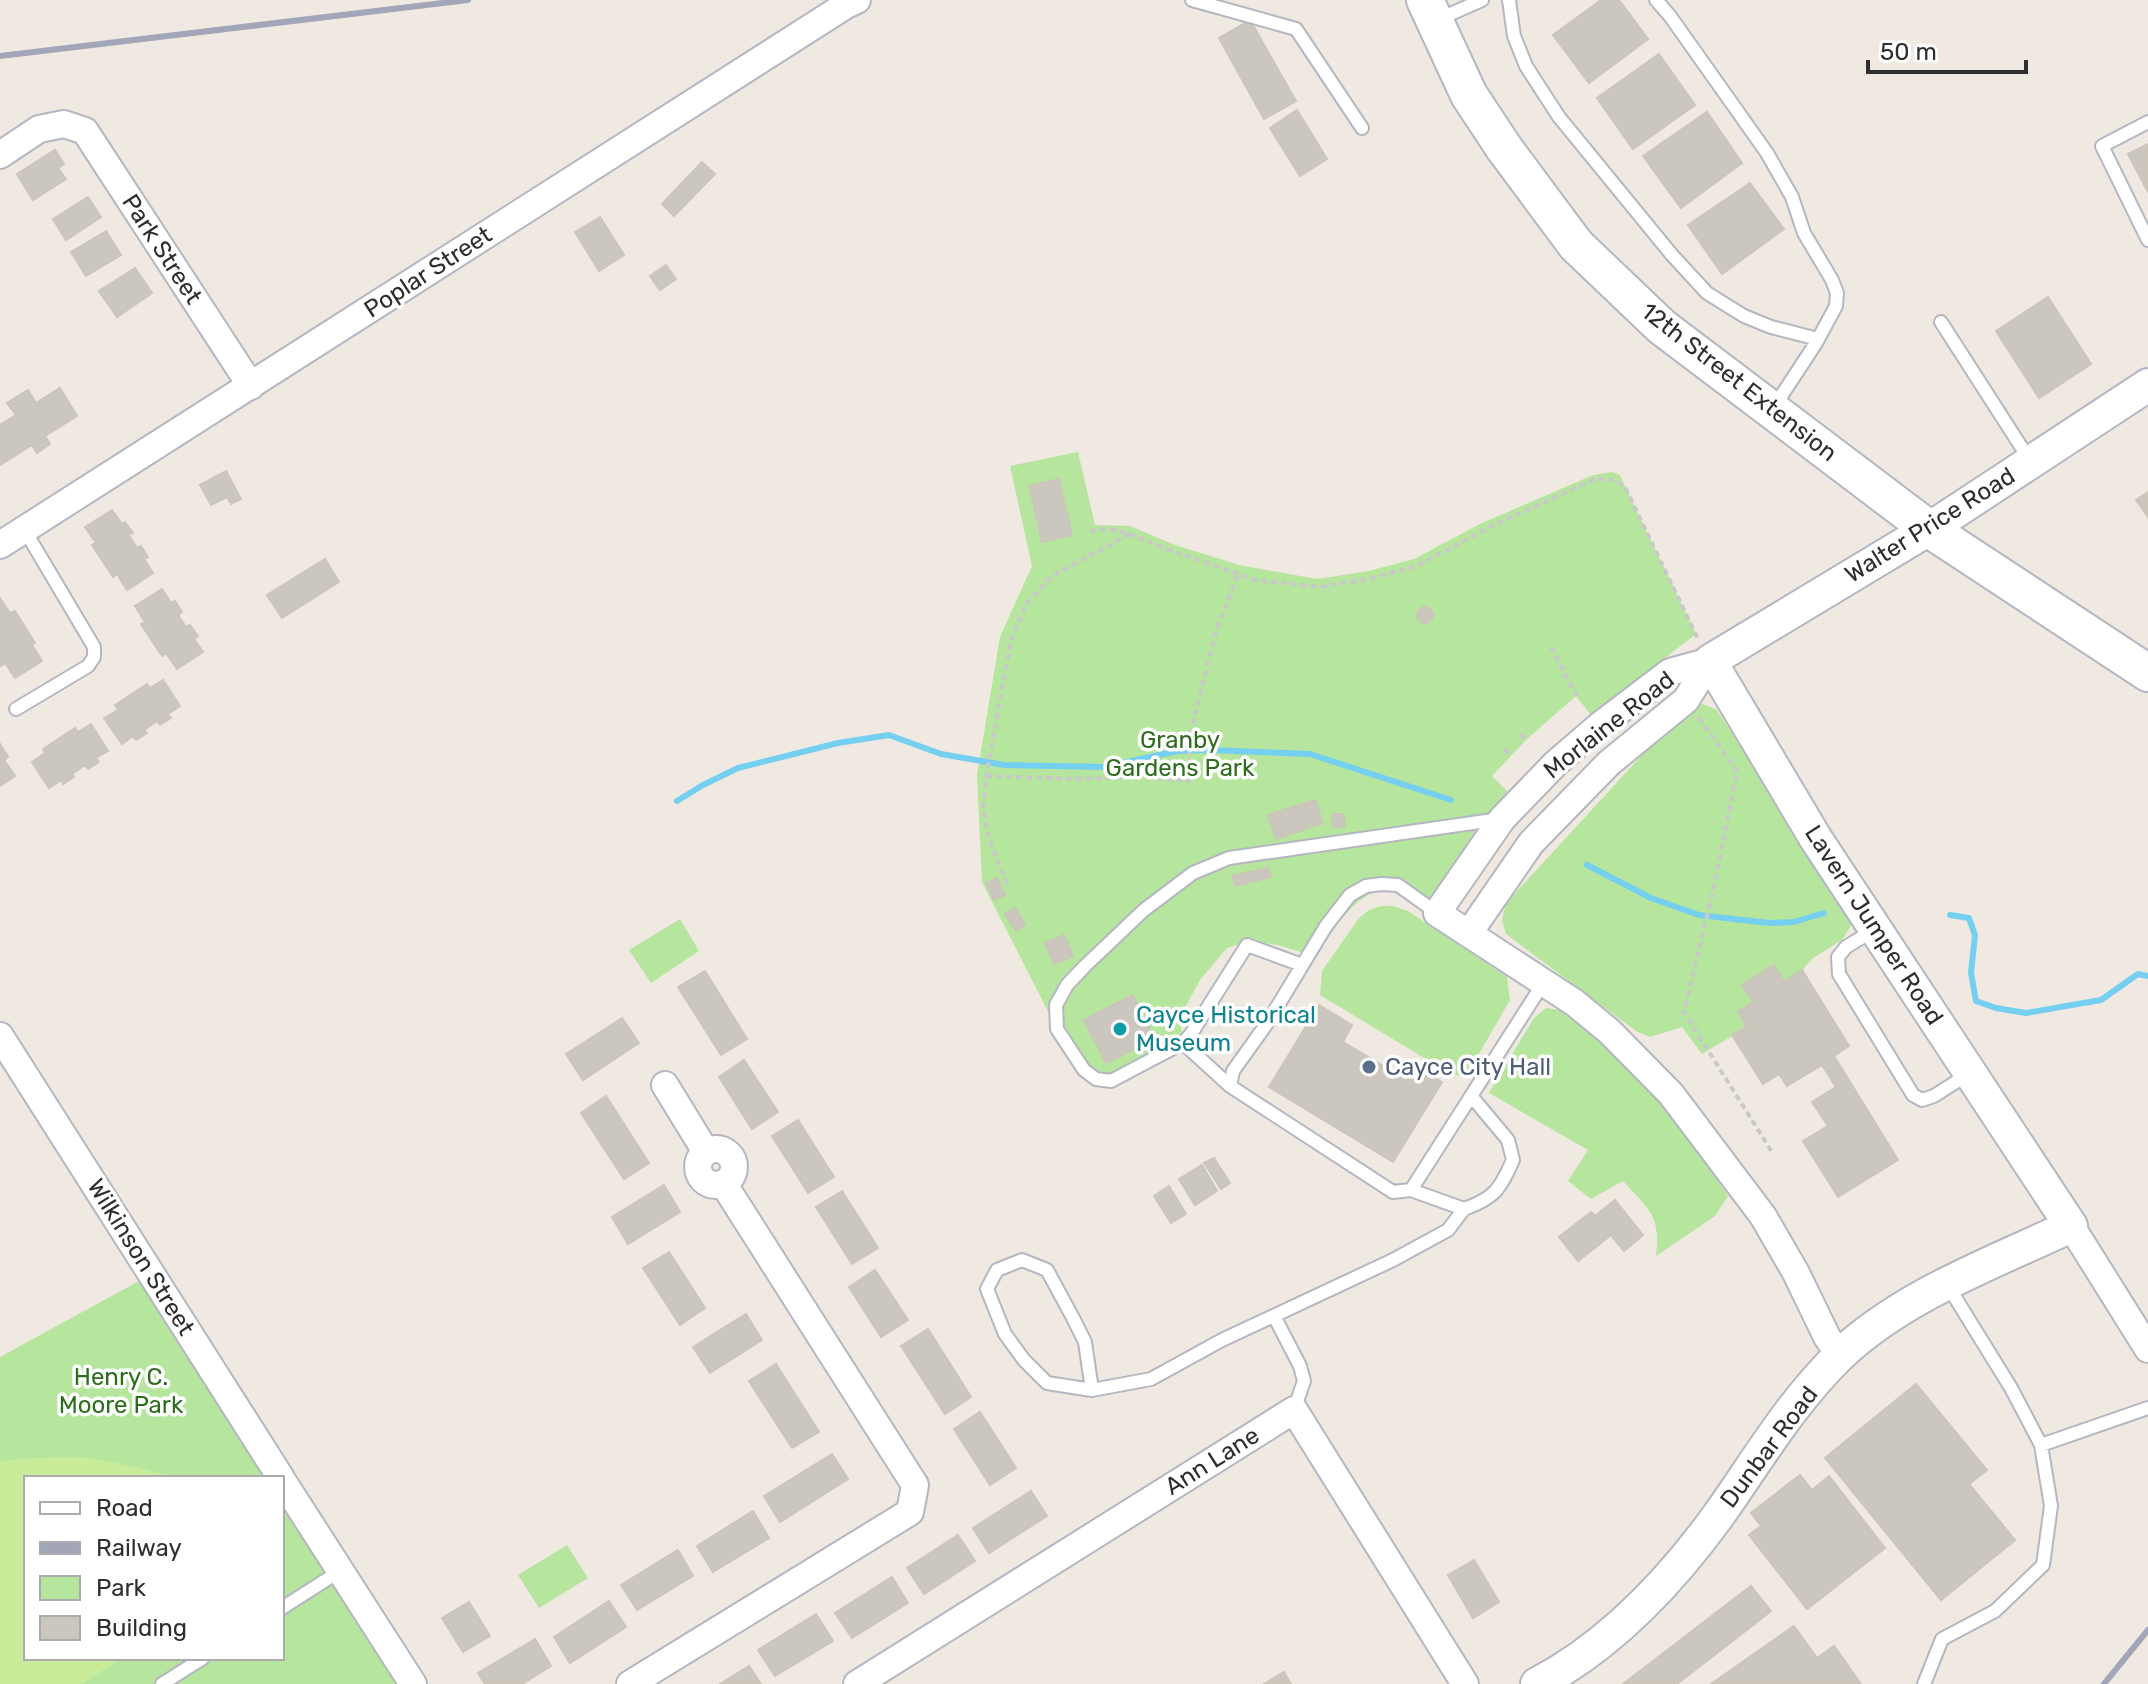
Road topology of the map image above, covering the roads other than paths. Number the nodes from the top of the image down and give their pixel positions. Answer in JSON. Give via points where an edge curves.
{"nodes":[{"id":1,"x":857,"y":0,"type":"edge"},
{"id":2,"x":1192,"y":0,"type":"edge"},
{"id":3,"x":1482,"y":0,"type":"edge"},
{"id":4,"x":1509,"y":0,"type":"edge"},
{"id":5,"x":1656,"y":0,"type":"edge"},
{"id":6,"x":1430,"y":10,"type":"edge"},
{"id":7,"x":2148,"y":122,"type":"edge"},
{"id":8,"x":1362,"y":128,"type":"dead end"},
{"id":9,"x":0,"y":155,"type":"edge"},
{"id":10,"x":2148,"y":240,"type":"edge"},
{"id":11,"x":1941,"y":322,"type":"dead end"},
{"id":12,"x":1818,"y":339,"type":"junction"},
{"id":13,"x":2148,"y":385,"type":"edge"},
{"id":14,"x":251,"y":386,"type":"junction"},
{"id":15,"x":1772,"y":410,"type":"junction"},
{"id":16,"x":2031,"y":462,"type":"junction"},
{"id":17,"x":24,"y":529,"type":"junction"},
{"id":18,"x":1929,"y":529,"type":"junction"},
{"id":19,"x":0,"y":545,"type":"edge"},
{"id":20,"x":1710,"y":661,"type":"junction"},
{"id":21,"x":2148,"y":673,"type":"edge"},
{"id":22,"x":16,"y":709,"type":"dead end"},
{"id":23,"x":1502,"y":819,"type":"junction"},
{"id":24,"x":1437,"y":913,"type":"junction"},
{"id":25,"x":1877,"y":929,"type":"junction"},
{"id":26,"x":1469,"y":933,"type":"junction"},
{"id":27,"x":1302,"y":965,"type":"junction"},
{"id":28,"x":1544,"y":982,"type":"junction"},
{"id":29,"x":0,"y":1036,"type":"edge"},
{"id":30,"x":1183,"y":1043,"type":"junction"},
{"id":31,"x":1970,"y":1073,"type":"junction"},
{"id":32,"x":665,"y":1085,"type":"dead end"},
{"id":33,"x":1230,"y":1086,"type":"junction"},
{"id":34,"x":1472,"y":1097,"type":"junction"},
{"id":35,"x":1411,"y":1190,"type":"junction"},
{"id":36,"x":1464,"y":1209,"type":"junction"},
{"id":37,"x":2071,"y":1226,"type":"junction"},
{"id":38,"x":1947,"y":1284,"type":"junction"},
{"id":39,"x":1274,"y":1316,"type":"junction"},
{"id":40,"x":2148,"y":1349,"type":"edge"},
{"id":41,"x":1840,"y":1356,"type":"junction"},
{"id":42,"x":1092,"y":1390,"type":"junction"},
{"id":43,"x":2148,"y":1408,"type":"edge"},
{"id":44,"x":1294,"y":1410,"type":"junction"},
{"id":45,"x":2041,"y":1445,"type":"junction"},
{"id":46,"x":280,"y":1476,"type":"edge"},
{"id":47,"x":284,"y":1482,"type":"edge"},
{"id":48,"x":340,"y":1571,"type":"junction"},
{"id":49,"x":284,"y":1607,"type":"edge"},
{"id":50,"x":200,"y":1660,"type":"edge"},
{"id":51,"x":1572,"y":1675,"type":"edge"},
{"id":52,"x":162,"y":1684,"type":"edge"},
{"id":53,"x":413,"y":1684,"type":"edge"},
{"id":54,"x":630,"y":1684,"type":"edge"},
{"id":55,"x":857,"y":1684,"type":"edge"},
{"id":56,"x":1465,"y":1684,"type":"edge"},
{"id":57,"x":1537,"y":1684,"type":"edge"},
{"id":58,"x":1924,"y":1684,"type":"edge"}],
"edges":[{"from":1,"to":14,"type":"street","name":"Poplar Street"},
{"from":2,"to":8,"type":"lane","via":[[1296,29]]},
{"from":3,"to":6,"type":"lane"},
{"from":4,"to":12,"type":"lane","via":[[1514,36],[1526,66],[1559,117],[1672,255],[1707,293],[1744,316]]},
{"from":5,"to":12,"type":"lane","via":[[1767,153],[1832,280],[1836,306]]},
{"from":6,"to":15,"type":"main road","name":"12th Street Extension","via":[[1469,95],[1576,245],[1662,327]]},
{"from":7,"to":10,"type":"lane","via":[[2102,146]]},
{"from":9,"to":14,"type":"street","name":"Park Street","via":[[39,129],[64,124],[85,131]]},
{"from":11,"to":16,"type":"lane"},
{"from":12,"to":15,"type":"lane"},
{"from":13,"to":16,"type":"street","name":"Walter Price Road"},
{"from":14,"to":17,"type":"street","name":"Poplar Street"},
{"from":15,"to":18,"type":"main road","name":"12th Street Extension"},
{"from":16,"to":18,"type":"street","name":"Walter Price Road"},
{"from":17,"to":19,"type":"street","name":"Poplar Street"},
{"from":17,"to":22,"type":"lane","via":[[94,647],[94,657],[88,666]]},
{"from":18,"to":20,"type":"street","name":"Walter Price Road"},
{"from":18,"to":21,"type":"main road","name":"12th Street Extension"},
{"from":20,"to":23,"type":"street","name":"Morlaine Road","via":[[1670,672],[1556,763]]},
{"from":20,"to":25,"type":"street","name":"Lavern Jumper Road","via":[[1816,839]]},
{"from":20,"to":26,"type":"street","name":"Morlaine Road","via":[[1686,700],[1609,763],[1531,843]]},
{"from":23,"to":24,"type":"street","name":"Morlaine Road"},
{"from":23,"to":30,"type":"lane","via":[[1229,858],[1193,873],[1085,966],[1056,1005],[1057,1029],[1096,1079],[1111,1081]]},
{"from":24,"to":26,"type":"street"},
{"from":24,"to":27,"type":"lane","via":[[1398,885],[1366,886],[1350,895]]},
{"from":25,"to":31,"type":"street","name":"Lavern Jumper Road"},
{"from":25,"to":31,"type":"lane","via":[[1846,947],[1838,957],[1839,974],[1913,1095],[1922,1100],[1934,1096]]},
{"from":26,"to":28,"type":"street"},
{"from":27,"to":30,"type":"lane","via":[[1247,945]]},
{"from":27,"to":33,"type":"lane","via":[[1233,1071]]},
{"from":28,"to":34,"type":"lane"},
{"from":28,"to":41,"type":"street","via":[[1610,1032],[1671,1094],[1763,1216]]},
{"from":29,"to":46,"type":"street","name":"Wilkinson Street"},
{"from":30,"to":33,"type":"lane"},
{"from":31,"to":37,"type":"street","name":"Lavern Jumper Road"},
{"from":32,"to":54,"type":"street","via":[[706,1152],[718,1149],[732,1159],[732,1174],[723,1183],[915,1485],[910,1512]]},
{"from":33,"to":35,"type":"lane","via":[[1393,1192]]},
{"from":34,"to":35,"type":"lane"},
{"from":34,"to":36,"type":"lane","via":[[1508,1140],[1513,1160],[1487,1201]]},
{"from":35,"to":36,"type":"lane"},
{"from":36,"to":39,"type":"lane","via":[[1448,1230]]},
{"from":37,"to":38,"type":"street","name":"Dunbar Road"},
{"from":37,"to":40,"type":"street","name":"Lavern Jumper Road"},
{"from":38,"to":41,"type":"street","name":"Dunbar Road","via":[[1879,1324]]},
{"from":38,"to":45,"type":"lane"},
{"from":39,"to":42,"type":"lane","via":[[1151,1379]]},
{"from":39,"to":44,"type":"lane","via":[[1304,1381]]},
{"from":41,"to":51,"type":"street","name":"Dunbar Road","via":[[1785,1417],[1689,1553]]},
{"from":42,"to":42,"type":"lane","via":[[1047,1383],[1024,1360],[1005,1334],[987,1289],[997,1270],[1022,1260],[1047,1270],[1085,1342]]},
{"from":43,"to":45,"type":"lane"},
{"from":44,"to":55,"type":"street","name":"Ann Lane"},
{"from":44,"to":56,"type":"street"},
{"from":45,"to":58,"type":"lane","via":[[2051,1506],[2043,1565],[1995,1611],[1942,1639]]},
{"from":47,"to":48,"type":"street","name":"Wilkinson Street"},
{"from":48,"to":49,"type":"lane"},
{"from":48,"to":53,"type":"street","name":"Wilkinson Street"},
{"from":50,"to":52,"type":"lane"},
{"from":51,"to":57,"type":"street","name":"Dunbar Road"}]}
